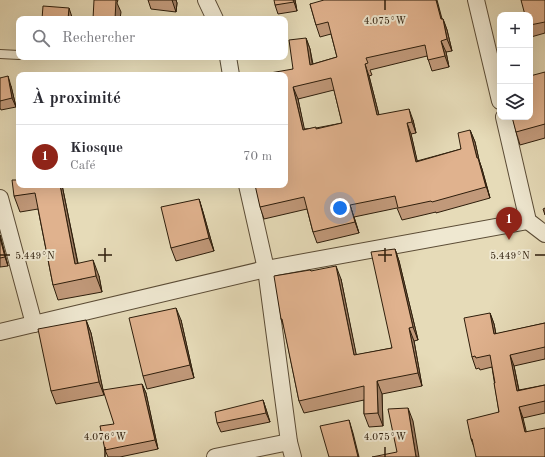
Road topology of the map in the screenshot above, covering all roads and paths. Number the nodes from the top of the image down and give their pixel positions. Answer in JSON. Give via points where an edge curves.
{"nodes":[{"id":1,"x":206,"y":0,"type":"edge"},
{"id":2,"x":476,"y":0,"type":"edge"},
{"id":3,"x":214,"y":16,"type":"edge"},
{"id":4,"x":0,"y":54,"type":"edge"},
{"id":5,"x":16,"y":55,"type":"edge"},
{"id":6,"x":228,"y":60,"type":"edge"},
{"id":7,"x":230,"y":72,"type":"edge"},
{"id":8,"x":497,"y":88,"type":"edge"},
{"id":9,"x":505,"y":120,"type":"edge"},
{"id":10,"x":248,"y":188,"type":"edge"},
{"id":11,"x":0,"y":198,"type":"edge"},
{"id":12,"x":528,"y":221,"type":"junction"},
{"id":13,"x":545,"y":234,"type":"edge"},
{"id":14,"x":266,"y":269,"type":"junction"},
{"id":15,"x":34,"y":324,"type":"junction"},
{"id":16,"x":0,"y":332,"type":"edge"},
{"id":17,"x":289,"y":442,"type":"junction"},
{"id":18,"x":215,"y":457,"type":"edge"},
{"id":19,"x":293,"y":457,"type":"edge"}],
"edges":[{"from":1,"to":3,"type":"street"},
{"from":2,"to":8,"type":"street"},
{"from":4,"to":5,"type":"lane"},
{"from":6,"to":7,"type":"street"},
{"from":9,"to":12,"type":"street"},
{"from":10,"to":14,"type":"street"},
{"from":11,"to":15,"type":"street"},
{"from":12,"to":13,"type":"street"},
{"from":12,"to":14,"type":"street"},
{"from":14,"to":15,"type":"street"},
{"from":14,"to":17,"type":"street"},
{"from":15,"to":16,"type":"street"},
{"from":17,"to":18,"type":"street"},
{"from":17,"to":19,"type":"street"}]}
